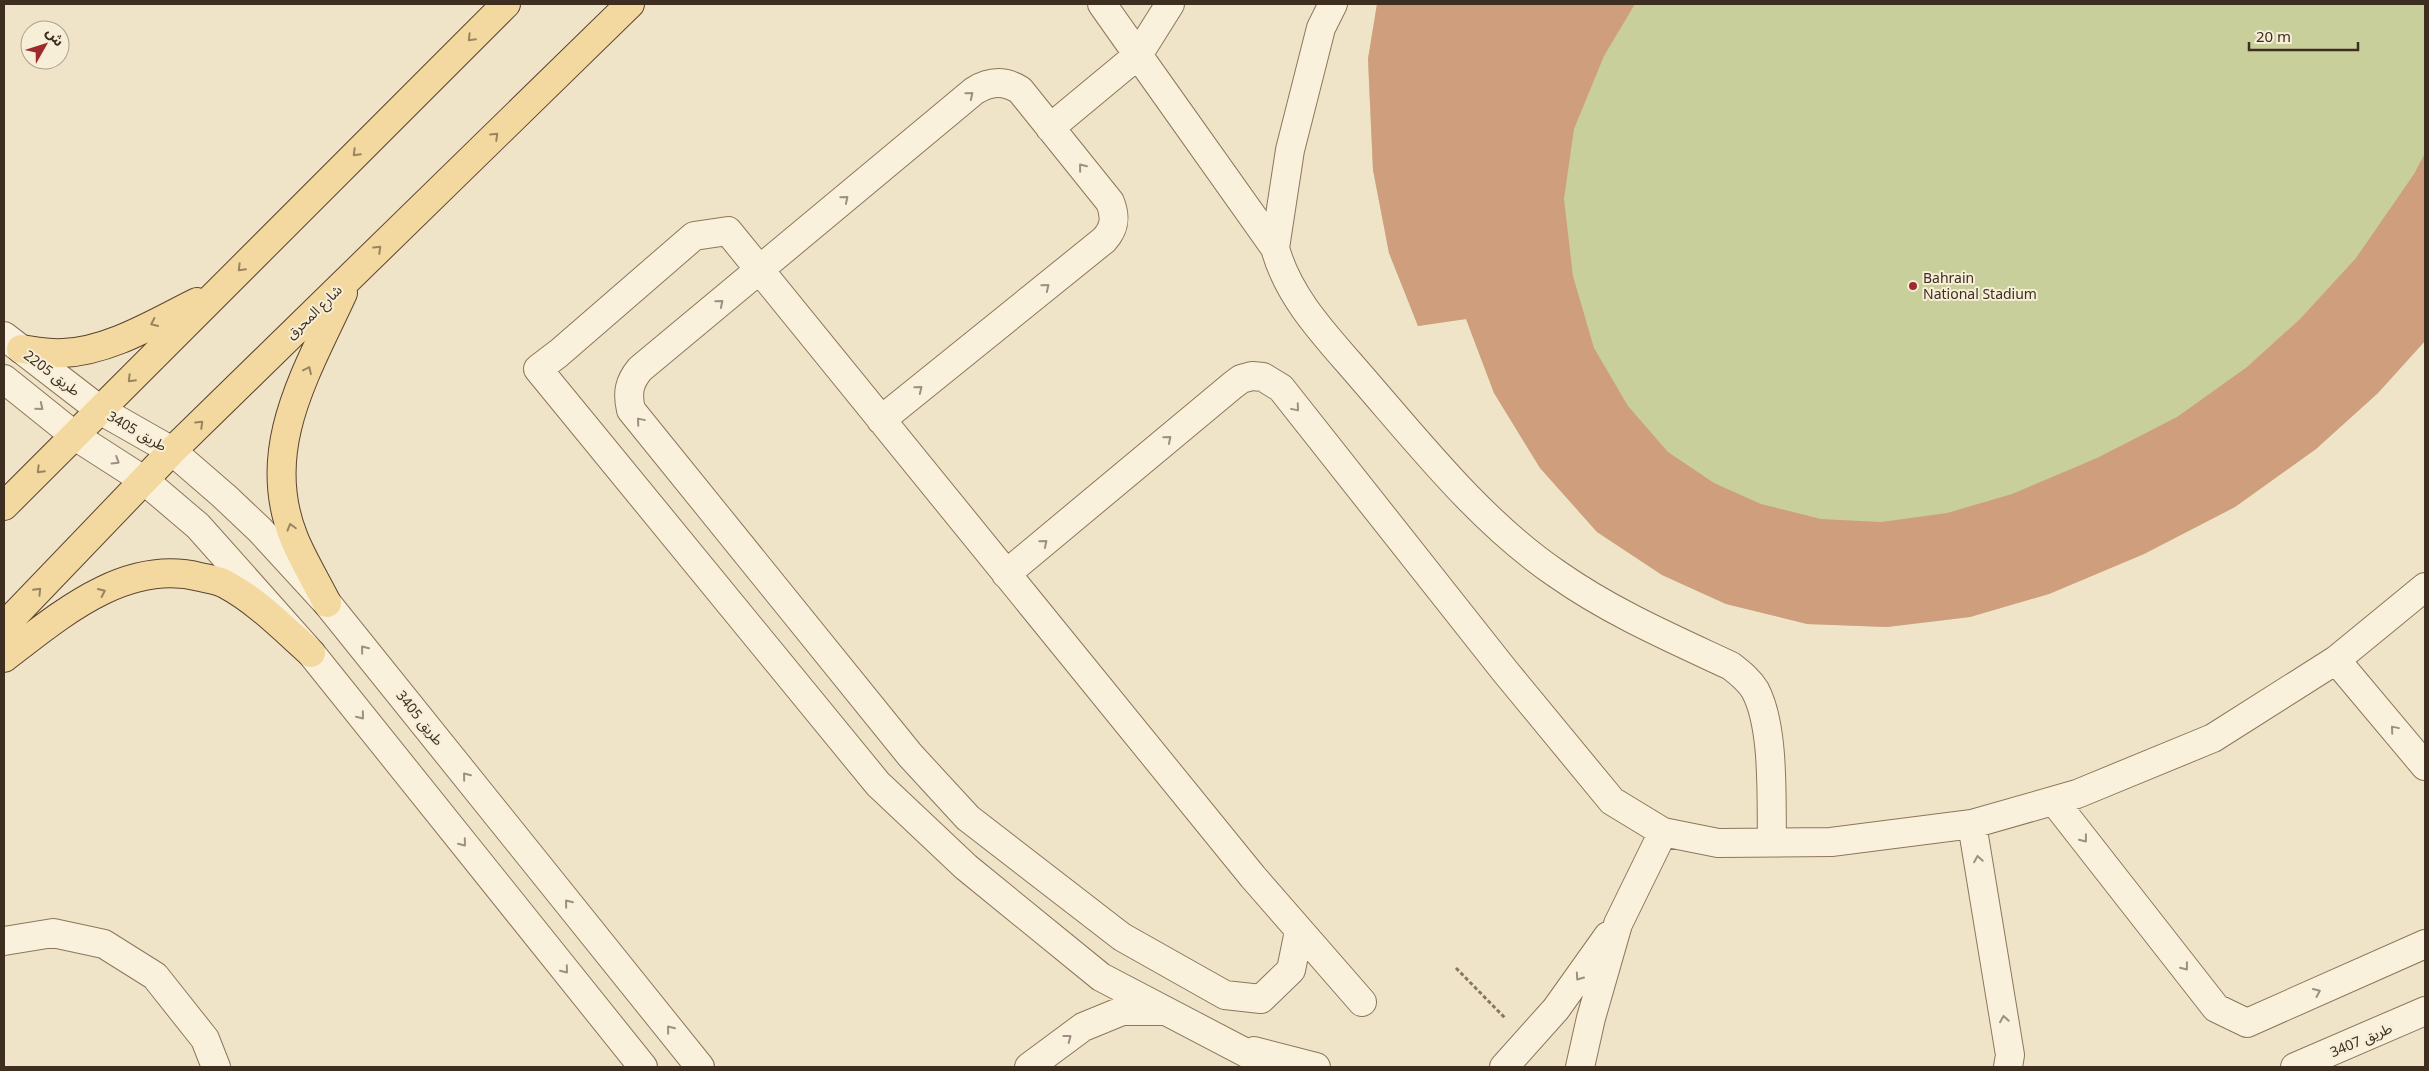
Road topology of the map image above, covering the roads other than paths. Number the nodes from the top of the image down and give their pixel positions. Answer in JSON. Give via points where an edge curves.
{"nodes":[{"id":1,"x":506,"y":4,"type":"edge"},
{"id":2,"x":630,"y":4,"type":"edge"},
{"id":3,"x":1102,"y":4,"type":"edge"},
{"id":4,"x":1170,"y":4,"type":"edge"},
{"id":5,"x":1333,"y":4,"type":"edge"},
{"id":6,"x":1138,"y":55,"type":"junction"},
{"id":7,"x":1054,"y":133,"type":"junction"},
{"id":8,"x":1275,"y":248,"type":"junction"},
{"id":9,"x":759,"y":270,"type":"junction"},
{"id":10,"x":350,"y":276,"type":"junction"},
{"id":11,"x":214,"y":294,"type":"junction"},
{"id":12,"x":12,"y":343,"type":"edge"},
{"id":13,"x":4,"y":379,"type":"edge"},
{"id":14,"x":100,"y":410,"type":"junction"},
{"id":15,"x":881,"y":420,"type":"junction"},
{"id":16,"x":75,"y":436,"type":"junction"},
{"id":17,"x":172,"y":451,"type":"junction"},
{"id":18,"x":145,"y":480,"type":"junction"},
{"id":19,"x":4,"y":506,"type":"edge"},
{"id":20,"x":1006,"y":574,"type":"junction"},
{"id":21,"x":2423,"y":595,"type":"edge"},
{"id":22,"x":326,"y":603,"type":"junction"},
{"id":23,"x":4,"y":626,"type":"edge"},
{"id":24,"x":311,"y":653,"type":"junction"},
{"id":25,"x":4,"y":658,"type":"edge"},
{"id":26,"x":2336,"y":660,"type":"junction"},
{"id":27,"x":2425,"y":766,"type":"edge"},
{"id":28,"x":2054,"y":801,"type":"junction"},
{"id":29,"x":1972,"y":824,"type":"junction"},
{"id":30,"x":1663,"y":832,"type":"junction"},
{"id":31,"x":1772,"y":842,"type":"junction"},
{"id":32,"x":1618,"y":924,"type":"junction"},
{"id":33,"x":1299,"y":931,"type":"junction"},
{"id":34,"x":4,"y":941,"type":"edge"},
{"id":35,"x":2425,"y":944,"type":"edge"},
{"id":36,"x":1362,"y":1002,"type":"dead end"},
{"id":37,"x":1167,"y":1011,"type":"junction"},
{"id":38,"x":2425,"y":1011,"type":"edge"},
{"id":39,"x":1232,"y":1045,"type":"junction"},
{"id":40,"x":216,"y":1067,"type":"edge"},
{"id":41,"x":643,"y":1067,"type":"edge"},
{"id":42,"x":700,"y":1067,"type":"edge"},
{"id":43,"x":1029,"y":1067,"type":"edge"},
{"id":44,"x":1273,"y":1067,"type":"edge"},
{"id":45,"x":1316,"y":1067,"type":"edge"},
{"id":46,"x":1504,"y":1067,"type":"edge"},
{"id":47,"x":1580,"y":1067,"type":"edge"},
{"id":48,"x":2008,"y":1067,"type":"edge"},
{"id":49,"x":2295,"y":1067,"type":"edge"}],
"edges":[{"from":1,"to":11,"type":"main road","one_way":true},
{"from":10,"to":2,"type":"main road","name":"شارع المحرق","one_way":true},
{"from":3,"to":6,"type":"street"},
{"from":4,"to":6,"type":"street"},
{"from":5,"to":8,"type":"street","via":[[1321,28],[1290,150]]},
{"from":6,"to":7,"type":"street"},
{"from":6,"to":8,"type":"street"},
{"from":9,"to":7,"type":"street","one_way":true,"via":[[982,86],[1002,82],[1020,90]]},
{"from":15,"to":7,"type":"street","one_way":true,"via":[[1111,232],[1114,212],[1110,202]]},
{"from":8,"to":31,"type":"street","via":[[1280,266],[1306,312],[1430,456],[1522,547],[1590,596],[1731,666],[1744,676],[1754,689],[1765,720]]},
{"from":9,"to":15,"type":"street"},
{"from":33,"to":9,"type":"street","one_way":true,"via":[[1291,970],[1261,999],[1225,995],[1122,937],[968,818],[910,755],[631,410],[628,388],[640,369]]},
{"from":9,"to":37,"type":"street","via":[[728,232],[694,236],[538,369],[878,784],[966,867],[1101,977]]},
{"from":17,"to":10,"type":"main road","name":"شارع المحرق","one_way":true},
{"from":22,"to":10,"type":"main road","one_way":true,"via":[[288,519],[282,480],[282,450],[295,398]]},
{"from":11,"to":12,"type":"main road","one_way":true,"via":[[125,336],[80,351],[64,353]]},
{"from":11,"to":14,"type":"main road","one_way":true},
{"from":12,"to":14,"type":"street","name":"طريق 2205"},
{"from":13,"to":16,"type":"street","one_way":true},
{"from":14,"to":16,"type":"main road"},
{"from":14,"to":17,"type":"street","name":"طريق 3405"},
{"from":15,"to":20,"type":"street"},
{"from":16,"to":18,"type":"street","one_way":true},
{"from":16,"to":19,"type":"main road","one_way":true},
{"from":17,"to":18,"type":"main road","name":"شارع المحرق"},
{"from":17,"to":22,"type":"street","name":"طريق 3405","via":[[253,523]]},
{"from":23,"to":18,"type":"main road","name":"شارع المحرق","one_way":true},
{"from":18,"to":24,"type":"street","via":[[198,526]]},
{"from":20,"to":30,"type":"street","one_way":true,"via":[[1241,379],[1263,377],[1273,382],[1323,440],[1475,634],[1612,801]]},
{"from":20,"to":33,"type":"street"},
{"from":21,"to":26,"type":"street"},
{"from":42,"to":22,"type":"street","name":"طريق 3405","one_way":true},
{"from":25,"to":24,"type":"main road","one_way":true,"via":[[73,606],[125,581],[156,572],[185,573],[224,583]]},
{"from":24,"to":41,"type":"street","one_way":true},
{"from":27,"to":26,"type":"street","one_way":true},
{"from":26,"to":28,"type":"street","via":[[2213,738]]},
{"from":28,"to":29,"type":"street"},
{"from":28,"to":35,"type":"street","one_way":true,"via":[[2216,1008],[2247,1023]]},
{"from":29,"to":31,"type":"street","via":[[1831,842]]},
{"from":48,"to":29,"type":"street","one_way":true,"via":[[2010,1055]]},
{"from":30,"to":31,"type":"street","via":[[1718,843]]},
{"from":30,"to":32,"type":"street"},
{"from":32,"to":46,"type":"street","one_way":true,"via":[[1556,1009]]},
{"from":32,"to":47,"type":"street"},
{"from":33,"to":36,"type":"street"},
{"from":34,"to":40,"type":"street","via":[[53,933],[104,944],[155,976],[205,1039]]},
{"from":37,"to":39,"type":"street"},
{"from":43,"to":37,"type":"street","one_way":true,"via":[[1083,1027],[1122,1011]]},
{"from":38,"to":49,"type":"street","name":"طريق 3407"},
{"from":39,"to":44,"type":"street"},
{"from":39,"to":45,"type":"street"}]}
